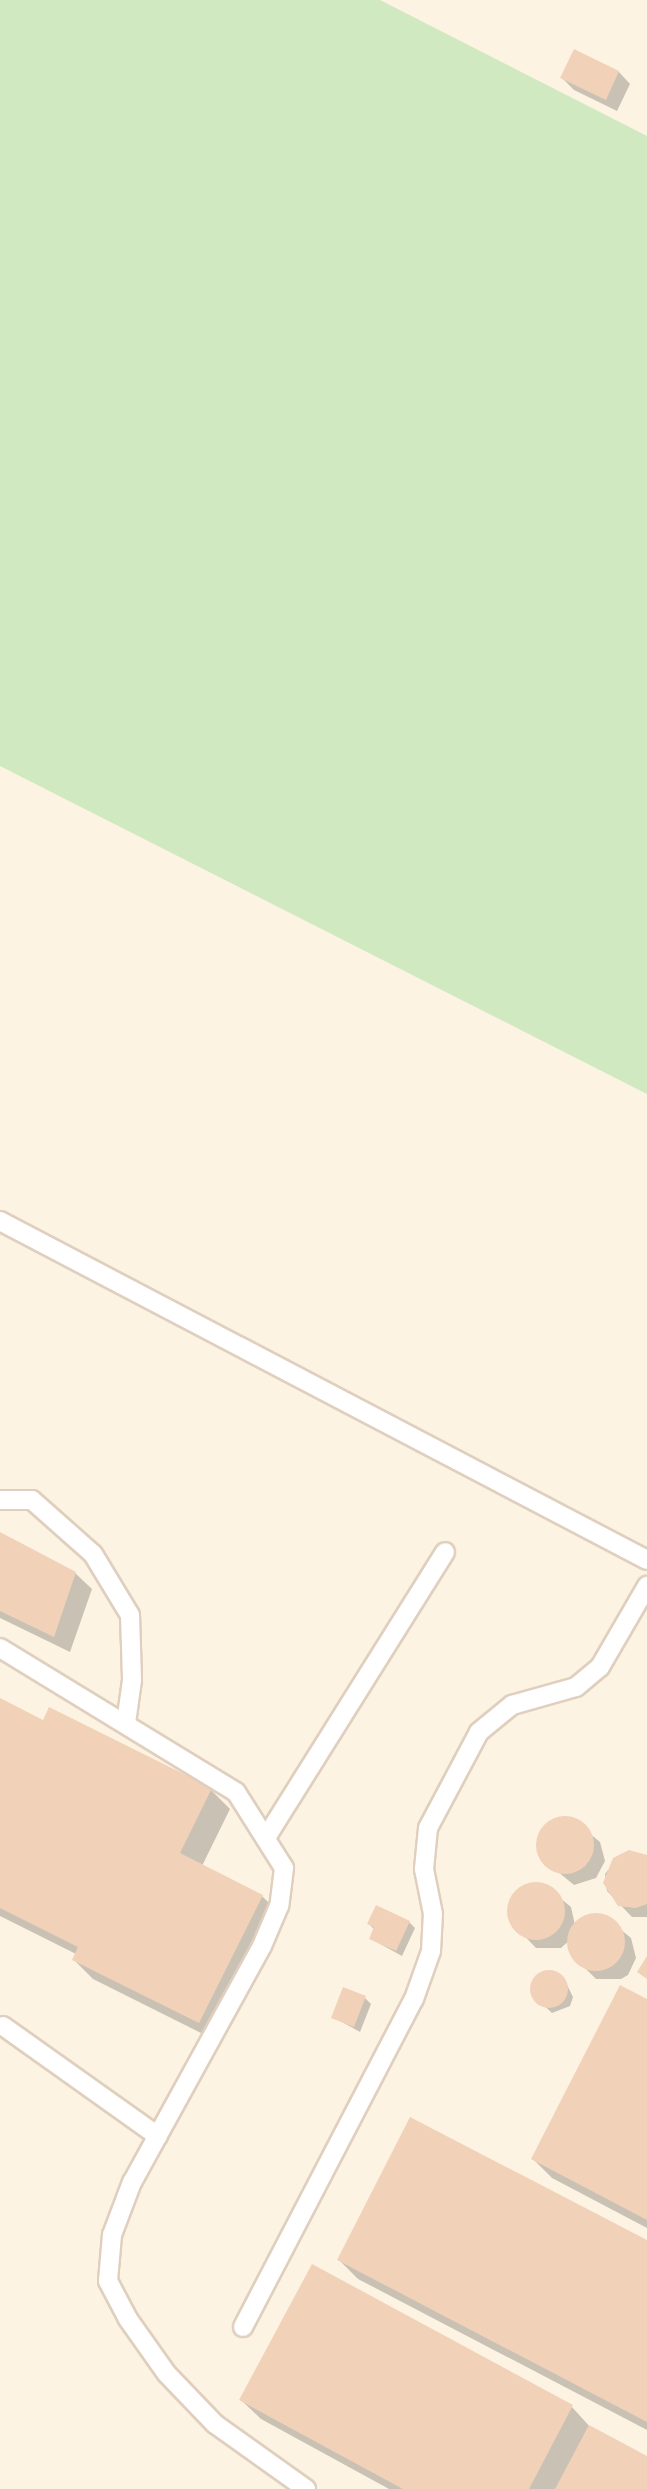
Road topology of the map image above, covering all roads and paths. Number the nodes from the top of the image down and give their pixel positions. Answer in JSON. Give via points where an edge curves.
{"nodes":[{"id":1,"x":0,"y":1221,"type":"edge"},
{"id":2,"x":0,"y":1500,"type":"edge"},
{"id":3,"x":445,"y":1552,"type":"dead end"},
{"id":4,"x":647,"y":1560,"type":"edge"},
{"id":5,"x":647,"y":1586,"type":"edge"},
{"id":6,"x":0,"y":1648,"type":"edge"},
{"id":7,"x":126,"y":1723,"type":"junction"},
{"id":8,"x":267,"y":1836,"type":"junction"},
{"id":9,"x":3,"y":2026,"type":"dead end"},
{"id":10,"x":158,"y":2136,"type":"junction"},
{"id":11,"x":243,"y":2327,"type":"dead end"},
{"id":12,"x":306,"y":2489,"type":"edge"}],
"edges":[{"from":1,"to":4,"type":"lane"},
{"from":2,"to":7,"type":"lane","via":[[32,1500],[93,1554],[130,1615],[132,1680]]},
{"from":3,"to":8,"type":"lane"},
{"from":5,"to":11,"type":"lane","via":[[600,1667],[576,1687],[512,1705],[479,1732],[428,1828],[424,1869],[433,1914],[431,1951],[414,1999]]},
{"from":6,"to":7,"type":"lane"},
{"from":7,"to":8,"type":"lane","via":[[236,1792]]},
{"from":8,"to":10,"type":"lane","via":[[284,1868],[279,1906],[262,1946]]},
{"from":9,"to":10,"type":"lane"},
{"from":10,"to":12,"type":"lane","via":[[132,2182],[112,2235],[108,2281],[128,2319],[167,2374],[214,2424]]}]}
